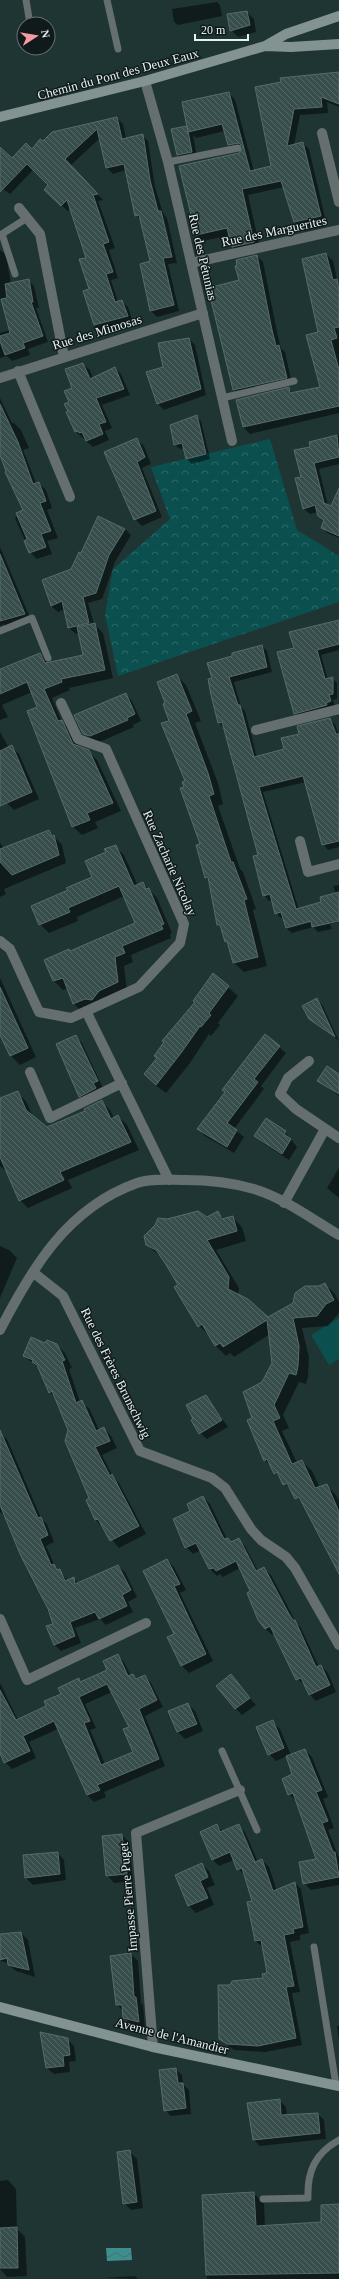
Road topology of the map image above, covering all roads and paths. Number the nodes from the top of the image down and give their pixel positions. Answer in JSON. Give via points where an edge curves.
{"nodes":[{"id":1,"x":26,"y":0,"type":"edge"},
{"id":2,"x":107,"y":0,"type":"edge"},
{"id":3,"x":29,"y":16,"type":"edge"},
{"id":4,"x":339,"y":16,"type":"edge"},
{"id":5,"x":339,"y":44,"type":"edge"},
{"id":6,"x":265,"y":46,"type":"junction"},
{"id":7,"x":118,"y":49,"type":"dead end"},
{"id":8,"x":145,"y":81,"type":"junction"},
{"id":9,"x":0,"y":118,"type":"edge"},
{"id":10,"x":322,"y":132,"type":"dead end"},
{"id":11,"x":238,"y":148,"type":"dead end"},
{"id":12,"x":168,"y":162,"type":"junction"},
{"id":13,"x":339,"y":202,"type":"edge"},
{"id":14,"x":19,"y":208,"type":"dead end"},
{"id":15,"x":27,"y":218,"type":"junction"},
{"id":16,"x":339,"y":230,"type":"edge"},
{"id":17,"x":191,"y":263,"type":"junction"},
{"id":18,"x":15,"y":274,"type":"dead end"},
{"id":19,"x":203,"y":313,"type":"junction"},
{"id":20,"x":64,"y":356,"type":"junction"},
{"id":21,"x":18,"y":371,"type":"junction"},
{"id":22,"x":0,"y":378,"type":"edge"},
{"id":23,"x":294,"y":381,"type":"dead end"},
{"id":24,"x":222,"y":398,"type":"junction"},
{"id":25,"x":232,"y":441,"type":"dead end"},
{"id":26,"x":70,"y":497,"type":"dead end"},
{"id":27,"x":0,"y":631,"type":"edge"},
{"id":28,"x":48,"y":658,"type":"dead end"},
{"id":29,"x":61,"y":703,"type":"dead end"},
{"id":30,"x":339,"y":709,"type":"edge"},
{"id":31,"x":256,"y":730,"type":"dead end"},
{"id":32,"x":300,"y":841,"type":"dead end"},
{"id":33,"x":339,"y":864,"type":"edge"},
{"id":34,"x":0,"y":941,"type":"edge"},
{"id":35,"x":86,"y":1011,"type":"junction"},
{"id":36,"x":309,"y":1061,"type":"dead end"},
{"id":37,"x":30,"y":1072,"type":"dead end"},
{"id":38,"x":122,"y":1083,"type":"junction"},
{"id":39,"x":325,"y":1129,"type":"junction"},
{"id":40,"x":339,"y":1138,"type":"edge"},
{"id":41,"x":169,"y":1180,"type":"junction"},
{"id":42,"x":284,"y":1203,"type":"junction"},
{"id":43,"x":339,"y":1235,"type":"edge"},
{"id":44,"x":34,"y":1273,"type":"junction"},
{"id":45,"x":0,"y":1330,"type":"edge"},
{"id":46,"x":0,"y":1619,"type":"edge"},
{"id":47,"x":146,"y":1623,"type":"dead end"},
{"id":48,"x":339,"y":1645,"type":"edge"},
{"id":49,"x":222,"y":1751,"type":"dead end"},
{"id":50,"x":240,"y":1790,"type":"junction"},
{"id":51,"x":257,"y":1830,"type":"dead end"},
{"id":52,"x":314,"y":1947,"type":"dead end"},
{"id":53,"x":0,"y":2007,"type":"edge"},
{"id":54,"x":153,"y":2046,"type":"junction"},
{"id":55,"x":338,"y":2086,"type":"edge"},
{"id":56,"x":339,"y":2140,"type":"edge"},
{"id":57,"x":263,"y":2199,"type":"dead end"}],
"edges":[{"from":1,"to":3,"type":"lane"},
{"from":2,"to":7,"type":"lane"},
{"from":4,"to":6,"type":"street","name":"Chemin du Pont des Deux Eaux","via":[[286,34]]},
{"from":5,"to":6,"type":"street","name":"Chemin du Pont des Deux Eaux"},
{"from":6,"to":8,"type":"street","name":"Chemin du Pont des Deux Eaux"},
{"from":8,"to":9,"type":"street","name":"Chemin du Pont des Deux Eaux"},
{"from":8,"to":12,"type":"street","name":"Rue des Pétunias"},
{"from":10,"to":13,"type":"street"},
{"from":11,"to":12,"type":"lane"},
{"from":12,"to":17,"type":"street","name":"Rue des Pétunias"},
{"from":14,"to":15,"type":"street"},
{"from":15,"to":18,"type":"lane","via":[[2,234]]},
{"from":15,"to":20,"type":"street","via":[[40,234]]},
{"from":16,"to":17,"type":"street","name":"Rue des Marguerites"},
{"from":17,"to":19,"type":"street","name":"Rue des Pétunias"},
{"from":19,"to":20,"type":"street","name":"Rue des Mimosas"},
{"from":19,"to":24,"type":"street","name":"Rue des Pétunias"},
{"from":20,"to":21,"type":"street","name":"Rue des Mimosas"},
{"from":21,"to":22,"type":"street","name":"Rue des Mimosas"},
{"from":21,"to":26,"type":"street"},
{"from":23,"to":24,"type":"lane"},
{"from":24,"to":25,"type":"street","name":"Rue des Pétunias"},
{"from":27,"to":28,"type":"lane","via":[[32,618]]},
{"from":29,"to":35,"type":"street","name":"Rue Zacharie Nicolay","via":[[78,739],[106,749],[184,924],[180,943],[139,987]]},
{"from":30,"to":31,"type":"street"},
{"from":32,"to":33,"type":"street","via":[[308,872]]},
{"from":34,"to":35,"type":"street","name":"Rue Zacharie Nicolay","via":[[10,949],[39,1012],[71,1018]]},
{"from":35,"to":38,"type":"street"},
{"from":36,"to":39,"type":"street","via":[[288,1078],[280,1094],[296,1109]]},
{"from":37,"to":38,"type":"street","via":[[50,1118]]},
{"from":38,"to":41,"type":"street"},
{"from":39,"to":40,"type":"street"},
{"from":39,"to":42,"type":"street"},
{"from":41,"to":42,"type":"street","via":[[218,1180],[255,1189]]},
{"from":41,"to":44,"type":"street","via":[[138,1183],[89,1207],[61,1233]]},
{"from":42,"to":43,"type":"street"},
{"from":44,"to":45,"type":"street","via":[[20,1291]]},
{"from":44,"to":48,"type":"street","name":"Rue des Frères Brunschwig","via":[[63,1296],[140,1451],[212,1478],[225,1488],[251,1529],[261,1540],[286,1557],[295,1568]]},
{"from":46,"to":47,"type":"street","via":[[27,1680]]},
{"from":49,"to":50,"type":"lane"},
{"from":50,"to":51,"type":"lane"},
{"from":50,"to":54,"type":"street","name":"Impasse Pierre Puget","via":[[136,1833]]},
{"from":52,"to":55,"type":"lane"},
{"from":53,"to":54,"type":"street","name":"Avenue de l'Amandier"},
{"from":54,"to":55,"type":"street","name":"Avenue de l'Amandier"},
{"from":56,"to":57,"type":"lane","via":[[328,2146],[316,2159],[308,2180],[308,2198]]}]}
